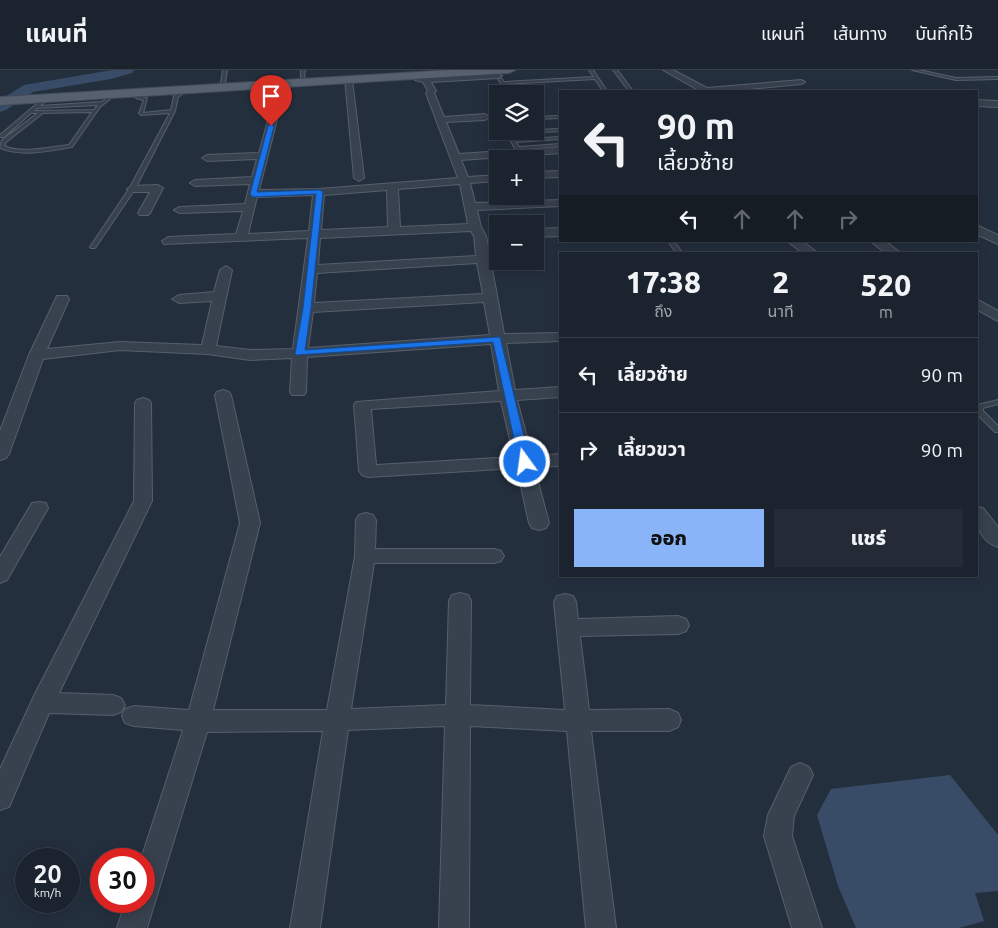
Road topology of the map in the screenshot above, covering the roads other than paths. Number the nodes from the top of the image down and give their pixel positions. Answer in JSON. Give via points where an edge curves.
{"nodes":[{"id":1,"x":224,"y":70,"type":"edge"},
{"id":2,"x":437,"y":70,"type":"edge"},
{"id":3,"x":510,"y":70,"type":"edge"},
{"id":4,"x":591,"y":70,"type":"edge"},
{"id":5,"x":615,"y":70,"type":"edge"},
{"id":6,"x":667,"y":70,"type":"edge"},
{"id":7,"x":914,"y":70,"type":"edge"},
{"id":8,"x":303,"y":77,"type":"edge"},
{"id":9,"x":596,"y":78,"type":"junction"},
{"id":10,"x":996,"y":79,"type":"edge"},
{"id":11,"x":348,"y":80,"type":"junction"},
{"id":12,"x":801,"y":82,"type":"dead end"},
{"id":13,"x":222,"y":83,"type":"junction"},
{"id":14,"x":501,"y":83,"type":"edge"},
{"id":15,"x":427,"y":84,"type":"junction"},
{"id":16,"x":185,"y":90,"type":"junction"},
{"id":17,"x":604,"y":90,"type":"edge"},
{"id":18,"x":629,"y":90,"type":"edge"},
{"id":19,"x":704,"y":90,"type":"edge"},
{"id":20,"x":717,"y":90,"type":"edge"},
{"id":21,"x":131,"y":93,"type":"junction"},
{"id":22,"x":114,"y":94,"type":"junction"},
{"id":23,"x":279,"y":96,"type":"dead end"},
{"id":24,"x":1,"y":98,"type":"edge"},
{"id":25,"x":31,"y":103,"type":"junction"},
{"id":26,"x":103,"y":103,"type":"junction"},
{"id":27,"x":998,"y":104,"type":"edge"},
{"id":28,"x":978,"y":107,"type":"edge"},
{"id":29,"x":96,"y":111,"type":"junction"},
{"id":30,"x":173,"y":111,"type":"junction"},
{"id":31,"x":41,"y":113,"type":"junction"},
{"id":32,"x":559,"y":116,"type":"edge"},
{"id":33,"x":485,"y":117,"type":"dead end"},
{"id":34,"x":544,"y":117,"type":"edge"},
{"id":35,"x":441,"y":120,"type":"junction"},
{"id":36,"x":559,"y":130,"type":"edge"},
{"id":37,"x":544,"y":131,"type":"edge"},
{"id":38,"x":0,"y":137,"type":"edge"},
{"id":39,"x":559,"y":138,"type":"edge"},
{"id":40,"x":513,"y":142,"type":"joint"},
{"id":41,"x":559,"y":145,"type":"edge"},
{"id":42,"x":559,"y":150,"type":"edge"},
{"id":43,"x":263,"y":156,"type":"junction"},
{"id":44,"x":455,"y":156,"type":"junction"},
{"id":45,"x":207,"y":158,"type":"dead end"},
{"id":46,"x":559,"y":174,"type":"edge"},
{"id":47,"x":544,"y":175,"type":"edge"},
{"id":48,"x":359,"y":178,"type":"dead end"},
{"id":49,"x":489,"y":179,"type":"edge"},
{"id":50,"x":257,"y":180,"type":"junction"},
{"id":51,"x":464,"y":180,"type":"junction"},
{"id":52,"x":196,"y":183,"type":"dead end"},
{"id":53,"x":392,"y":186,"type":"junction"},
{"id":54,"x":132,"y":189,"type":"junction"},
{"id":55,"x":320,"y":192,"type":"junction"},
{"id":56,"x":253,"y":194,"type":"junction"},
{"id":57,"x":559,"y":203,"type":"edge"},
{"id":58,"x":249,"y":207,"type":"junction"},
{"id":59,"x":471,"y":207,"type":"junction"},
{"id":60,"x":180,"y":210,"type":"dead end"},
{"id":61,"x":144,"y":213,"type":"dead end"},
{"id":62,"x":978,"y":230,"type":"edge"},
{"id":63,"x":394,"y":231,"type":"junction"},
{"id":64,"x":559,"y":232,"type":"edge"},
{"id":65,"x":482,"y":233,"type":"junction"},
{"id":66,"x":544,"y":233,"type":"edge"},
{"id":67,"x":315,"y":234,"type":"junction"},
{"id":68,"x":996,"y":237,"type":"edge"},
{"id":69,"x":240,"y":238,"type":"junction"},
{"id":70,"x":168,"y":241,"type":"dead end"},
{"id":71,"x":795,"y":242,"type":"edge"},
{"id":72,"x":878,"y":242,"type":"edge"},
{"id":73,"x":93,"y":247,"type":"dead end"},
{"id":74,"x":810,"y":252,"type":"edge"},
{"id":75,"x":893,"y":252,"type":"edge"},
{"id":76,"x":483,"y":259,"type":"junction"},
{"id":77,"x":311,"y":269,"type":"junction"},
{"id":78,"x":226,"y":270,"type":"dead end"},
{"id":79,"x":220,"y":296,"type":"junction"},
{"id":80,"x":490,"y":298,"type":"junction"},
{"id":81,"x":62,"y":299,"type":"dead end"},
{"id":82,"x":179,"y":299,"type":"dead end"},
{"id":83,"x":978,"y":304,"type":"edge"},
{"id":84,"x":307,"y":308,"type":"junction"},
{"id":85,"x":998,"y":317,"type":"edge"},
{"id":86,"x":559,"y":337,"type":"edge"},
{"id":87,"x":497,"y":339,"type":"junction"},
{"id":88,"x":208,"y":350,"type":"junction"},
{"id":89,"x":300,"y":354,"type":"junction"},
{"id":90,"x":37,"y":355,"type":"junction"},
{"id":91,"x":298,"y":392,"type":"dead end"},
{"id":92,"x":559,"y":392,"type":"edge"},
{"id":93,"x":223,"y":395,"type":"dead end"},
{"id":94,"x":508,"y":396,"type":"junction"},
{"id":95,"x":998,"y":402,"type":"edge"},
{"id":96,"x":143,"y":403,"type":"dead end"},
{"id":97,"x":998,"y":430,"type":"edge"},
{"id":98,"x":0,"y":454,"type":"edge"},
{"id":99,"x":559,"y":460,"type":"edge"},
{"id":100,"x":525,"y":462,"type":"junction"},
{"id":101,"x":39,"y":508,"type":"dead end"},
{"id":102,"x":366,"y":520,"type":"dead end"},
{"id":103,"x":979,"y":521,"type":"edge"},
{"id":104,"x":539,"y":523,"type":"dead end"},
{"id":105,"x":21,"y":540,"type":"junction"},
{"id":106,"x":998,"y":540,"type":"edge"},
{"id":107,"x":0,"y":545,"type":"edge"},
{"id":108,"x":366,"y":556,"type":"junction"},
{"id":109,"x":494,"y":556,"type":"dead end"},
{"id":110,"x":0,"y":575,"type":"edge"},
{"id":111,"x":460,"y":601,"type":"dead end"},
{"id":112,"x":565,"y":602,"type":"dead end"},
{"id":113,"x":678,"y":625,"type":"dead end"},
{"id":114,"x":569,"y":628,"type":"junction"},
{"id":115,"x":42,"y":703,"type":"junction"},
{"id":116,"x":112,"y":705,"type":"dead end"},
{"id":117,"x":458,"y":715,"type":"junction"},
{"id":118,"x":134,"y":716,"type":"dead end"},
{"id":119,"x":337,"y":720,"type":"junction"},
{"id":120,"x":669,"y":720,"type":"dead end"},
{"id":121,"x":198,"y":721,"type":"junction"},
{"id":122,"x":578,"y":721,"type":"junction"},
{"id":123,"x":800,"y":775,"type":"dead end"},
{"id":124,"x":0,"y":798,"type":"edge"},
{"id":125,"x":155,"y":857,"type":"edge"},
{"id":126,"x":137,"y":913,"type":"edge"},
{"id":127,"x":132,"y":928,"type":"edge"},
{"id":128,"x":306,"y":928,"type":"edge"},
{"id":129,"x":454,"y":928,"type":"edge"},
{"id":130,"x":601,"y":928,"type":"edge"},
{"id":131,"x":807,"y":928,"type":"edge"}],
"edges":[{"from":1,"to":13,"type":"lane"},
{"from":2,"to":8,"type":"main road"},
{"from":3,"to":14,"type":"main road"},
{"from":4,"to":9,"type":"lane"},
{"from":5,"to":18,"type":"lane"},
{"from":6,"to":19,"type":"street"},
{"from":7,"to":10,"type":"lane","via":[[956,79]]},
{"from":8,"to":11,"type":"main road"},
{"from":8,"to":13,"type":"main road"},
{"from":8,"to":16,"type":"main road"},
{"from":9,"to":14,"type":"lane"},
{"from":9,"to":17,"type":"lane"},
{"from":11,"to":15,"type":"main road"},
{"from":11,"to":48,"type":"street"},
{"from":12,"to":20,"type":"street"},
{"from":13,"to":25,"type":"main road"},
{"from":14,"to":15,"type":"main road"},
{"from":15,"to":35,"type":"street"},
{"from":16,"to":21,"type":"main road"},
{"from":16,"to":30,"type":"lane","via":[[176,96]]},
{"from":21,"to":22,"type":"main road"},
{"from":21,"to":30,"type":"lane","via":[[146,99],[141,113]]},
{"from":22,"to":25,"type":"main road","via":[[46,98]]},
{"from":22,"to":26,"type":"lane"},
{"from":23,"to":43,"type":"street"},
{"from":24,"to":25,"type":"main road"},
{"from":25,"to":26,"type":"lane"},
{"from":25,"to":31,"type":"lane"},
{"from":25,"to":38,"type":"lane"},
{"from":26,"to":29,"type":"lane"},
{"from":27,"to":28,"type":"street"},
{"from":29,"to":31,"type":"lane"},
{"from":29,"to":31,"type":"lane","via":[[70,146],[21,150],[1,147],[4,141]]},
{"from":30,"to":54,"type":"lane"},
{"from":32,"to":34,"type":"lane"},
{"from":33,"to":35,"type":"street"},
{"from":35,"to":44,"type":"street"},
{"from":36,"to":37,"type":"lane"},
{"from":39,"to":40,"type":"lane"},
{"from":40,"to":41,"type":"lane","via":[[517,149]]},
{"from":42,"to":44,"type":"street"},
{"from":43,"to":45,"type":"street"},
{"from":43,"to":50,"type":"street"},
{"from":44,"to":51,"type":"street"},
{"from":46,"to":47,"type":"street"},
{"from":49,"to":51,"type":"street"},
{"from":50,"to":52,"type":"street"},
{"from":50,"to":56,"type":"street"},
{"from":51,"to":53,"type":"street"},
{"from":51,"to":59,"type":"street"},
{"from":53,"to":55,"type":"street"},
{"from":53,"to":63,"type":"street"},
{"from":54,"to":61,"type":"street","via":[[158,188]]},
{"from":54,"to":73,"type":"lane"},
{"from":55,"to":56,"type":"street"},
{"from":55,"to":67,"type":"street"},
{"from":56,"to":58,"type":"street"},
{"from":57,"to":59,"type":"street"},
{"from":58,"to":60,"type":"street"},
{"from":58,"to":69,"type":"street"},
{"from":59,"to":65,"type":"street"},
{"from":62,"to":68,"type":"street"},
{"from":63,"to":65,"type":"street"},
{"from":63,"to":67,"type":"street"},
{"from":64,"to":66,"type":"street"},
{"from":65,"to":76,"type":"street"},
{"from":67,"to":69,"type":"street"},
{"from":67,"to":77,"type":"street"},
{"from":69,"to":70,"type":"street"},
{"from":71,"to":74,"type":"street"},
{"from":72,"to":75,"type":"street"},
{"from":76,"to":77,"type":"street"},
{"from":76,"to":80,"type":"street"},
{"from":77,"to":84,"type":"street"},
{"from":78,"to":79,"type":"street"},
{"from":79,"to":82,"type":"street"},
{"from":79,"to":88,"type":"street"},
{"from":80,"to":84,"type":"street"},
{"from":80,"to":87,"type":"street"},
{"from":81,"to":90,"type":"street"},
{"from":83,"to":85,"type":"street"},
{"from":84,"to":89,"type":"street"},
{"from":86,"to":87,"type":"street"},
{"from":87,"to":89,"type":"street"},
{"from":87,"to":94,"type":"street"},
{"from":88,"to":89,"type":"street","via":[[250,355]]},
{"from":88,"to":90,"type":"street","via":[[120,346]]},
{"from":89,"to":91,"type":"street"},
{"from":90,"to":98,"type":"street"},
{"from":92,"to":94,"type":"street"},
{"from":93,"to":121,"type":"street","via":[[250,523]]},
{"from":94,"to":100,"type":"street"},
{"from":94,"to":100,"type":"street","via":[[362,405],[368,471]]},
{"from":95,"to":97,"type":"lane","via":[[985,404],[978,410]]},
{"from":96,"to":115,"type":"street","via":[[143,501]]},
{"from":99,"to":100,"type":"street"},
{"from":100,"to":104,"type":"street"},
{"from":101,"to":105,"type":"street"},
{"from":102,"to":108,"type":"street"},
{"from":103,"to":106,"type":"street"},
{"from":105,"to":107,"type":"street"},
{"from":105,"to":110,"type":"street"},
{"from":108,"to":109,"type":"street"},
{"from":108,"to":119,"type":"street"},
{"from":111,"to":117,"type":"street"},
{"from":112,"to":114,"type":"street"},
{"from":113,"to":114,"type":"street"},
{"from":114,"to":122,"type":"street"},
{"from":115,"to":116,"type":"street"},
{"from":115,"to":124,"type":"street"},
{"from":117,"to":119,"type":"street"},
{"from":117,"to":122,"type":"street"},
{"from":117,"to":129,"type":"street"},
{"from":118,"to":121,"type":"street"},
{"from":119,"to":121,"type":"street"},
{"from":119,"to":128,"type":"street"},
{"from":120,"to":122,"type":"street"},
{"from":121,"to":125,"type":"street"},
{"from":122,"to":130,"type":"street"},
{"from":123,"to":131,"type":"street","via":[[780,815],[778,836]]},
{"from":126,"to":127,"type":"street"}]}
